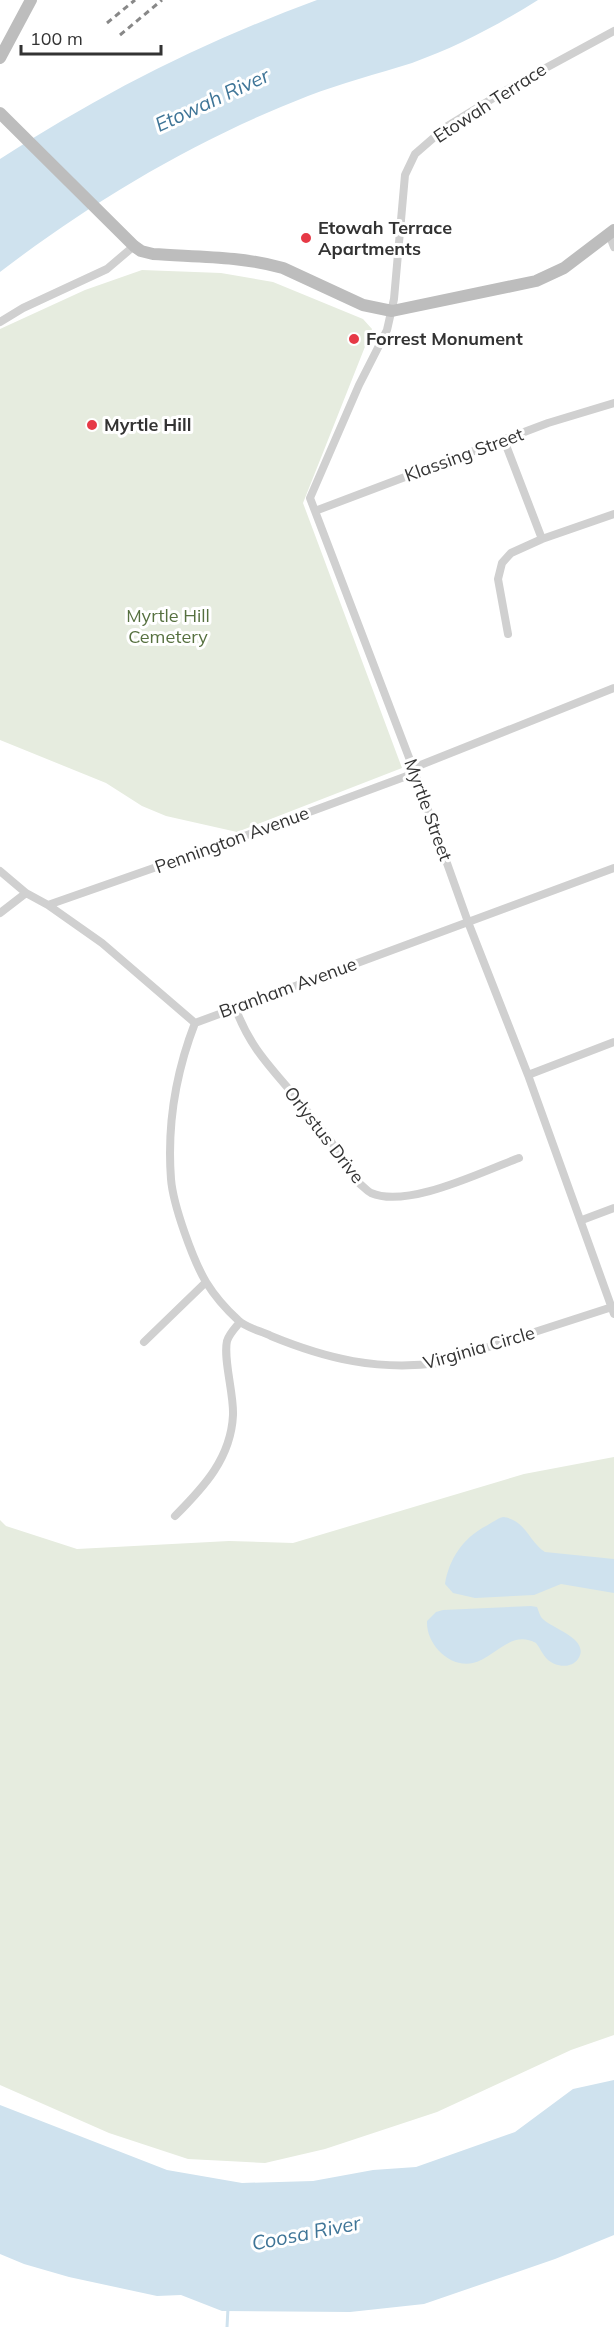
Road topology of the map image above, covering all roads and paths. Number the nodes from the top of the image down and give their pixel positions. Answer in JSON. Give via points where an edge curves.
{"nodes":[{"id":1,"x":31,"y":0,"type":"edge"},
{"id":2,"x":614,"y":31,"type":"edge"},
{"id":3,"x":0,"y":58,"type":"edge"},
{"id":4,"x":4,"y":117,"type":"edge"},
{"id":5,"x":611,"y":232,"type":"edge"},
{"id":6,"x":134,"y":246,"type":"junction"},
{"id":7,"x":614,"y":247,"type":"edge"},
{"id":8,"x":392,"y":311,"type":"junction"},
{"id":9,"x":0,"y":322,"type":"edge"},
{"id":10,"x":614,"y":403,"type":"edge"},
{"id":11,"x":504,"y":440,"type":"junction"},
{"id":12,"x":315,"y":511,"type":"junction"},
{"id":13,"x":614,"y":514,"type":"edge"},
{"id":14,"x":542,"y":539,"type":"junction"},
{"id":15,"x":508,"y":634,"type":"dead end"},
{"id":16,"x":614,"y":688,"type":"edge"},
{"id":17,"x":414,"y":771,"type":"junction"},
{"id":18,"x":614,"y":868,"type":"edge"},
{"id":19,"x":0,"y":871,"type":"edge"},
{"id":20,"x":26,"y":893,"type":"junction"},
{"id":21,"x":48,"y":905,"type":"junction"},
{"id":22,"x":0,"y":914,"type":"edge"},
{"id":23,"x":468,"y":922,"type":"junction"},
{"id":24,"x":235,"y":1007,"type":"junction"},
{"id":25,"x":195,"y":1023,"type":"junction"},
{"id":26,"x":614,"y":1042,"type":"edge"},
{"id":27,"x":528,"y":1075,"type":"junction"},
{"id":28,"x":519,"y":1158,"type":"dead end"},
{"id":29,"x":614,"y":1208,"type":"edge"},
{"id":30,"x":582,"y":1220,"type":"junction"},
{"id":31,"x":206,"y":1282,"type":"junction"},
{"id":32,"x":613,"y":1311,"type":"edge"},
{"id":33,"x":240,"y":1322,"type":"junction"},
{"id":34,"x":144,"y":1342,"type":"dead end"},
{"id":35,"x":175,"y":1516,"type":"dead end"}],
"edges":[{"from":1,"to":3,"type":"main road"},
{"from":2,"to":8,"type":"street","name":"Etowah Terrace","via":[[446,127],[415,154],[405,175]]},
{"from":4,"to":6,"type":"main road"},
{"from":5,"to":7,"type":"street"},
{"from":5,"to":8,"type":"main road","via":[[564,268],[536,281]]},
{"from":6,"to":8,"type":"main road","via":[[153,254],[277,266],[363,305]]},
{"from":6,"to":9,"type":"street","via":[[107,268]]},
{"from":8,"to":12,"type":"street","name":"Myrtle Street","via":[[387,330],[310,498]]},
{"from":10,"to":11,"type":"street","name":"Klassing Street"},
{"from":11,"to":12,"type":"street","name":"Klassing Street"},
{"from":11,"to":14,"type":"street"},
{"from":12,"to":17,"type":"street","name":"Myrtle Street"},
{"from":13,"to":14,"type":"street"},
{"from":14,"to":15,"type":"street","via":[[511,553],[502,563],[498,579]]},
{"from":16,"to":17,"type":"street","name":"Pennington Avenue"},
{"from":17,"to":21,"type":"street","name":"Pennington Avenue","via":[[239,839]]},
{"from":17,"to":23,"type":"street","name":"Myrtle Street"},
{"from":18,"to":23,"type":"street","name":"Branham Avenue"},
{"from":19,"to":20,"type":"street"},
{"from":20,"to":21,"type":"street"},
{"from":20,"to":22,"type":"street"},
{"from":21,"to":25,"type":"street","via":[[102,943]]},
{"from":23,"to":24,"type":"street","name":"Branham Avenue"},
{"from":23,"to":27,"type":"street","name":"Myrtle Street"},
{"from":24,"to":25,"type":"street","name":"Branham Avenue"},
{"from":24,"to":28,"type":"street","name":"Orlystus Drive","via":[[244,1032],[262,1059],[371,1193],[421,1195]]},
{"from":25,"to":31,"type":"street","name":"Virginia Circle","via":[[182,1057],[175,1098],[171,1180],[182,1225]]},
{"from":26,"to":27,"type":"street"},
{"from":27,"to":30,"type":"street","name":"Myrtle Street"},
{"from":29,"to":30,"type":"street"},
{"from":30,"to":32,"type":"street","name":"Myrtle Street"},
{"from":31,"to":33,"type":"street","name":"Virginia Circle"},
{"from":31,"to":34,"type":"street"},
{"from":32,"to":33,"type":"street","name":"Virginia Circle","via":[[439,1363],[416,1366],[354,1363],[288,1343]]},
{"from":33,"to":35,"type":"street","via":[[226,1342],[233,1396],[227,1447],[203,1489]]}]}
